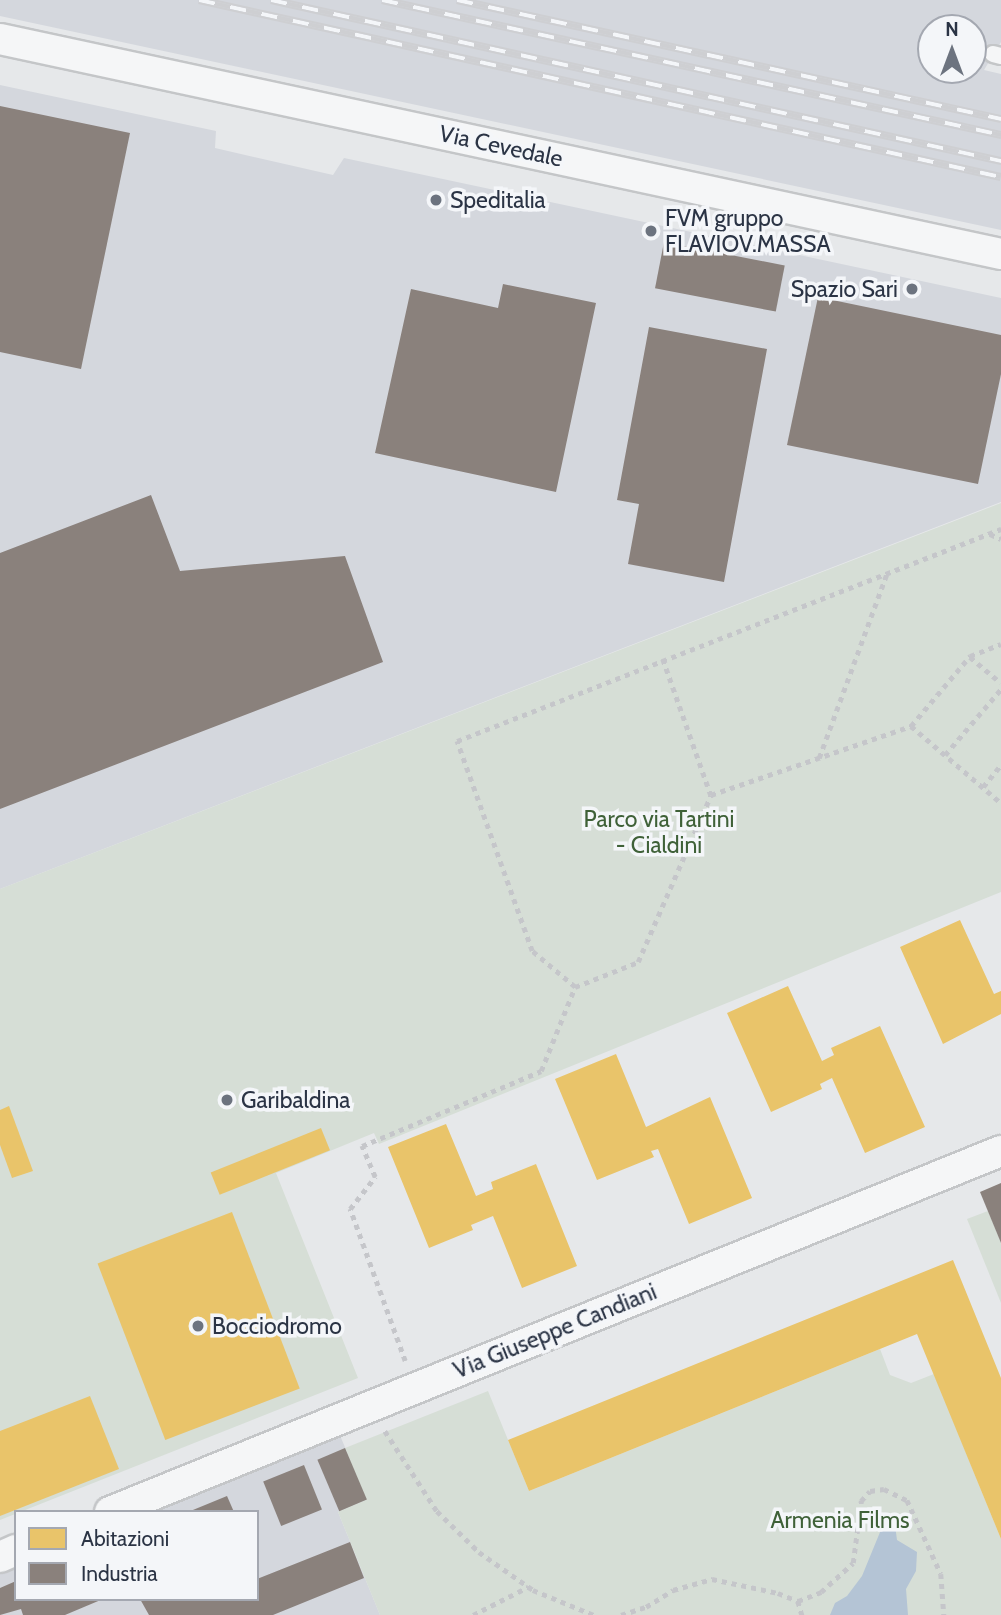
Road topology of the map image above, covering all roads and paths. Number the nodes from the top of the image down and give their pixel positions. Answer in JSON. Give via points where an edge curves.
{"nodes":[{"id":1,"x":0,"y":39,"type":"edge"},
{"id":2,"x":1001,"y":254,"type":"edge"},
{"id":3,"x":1001,"y":529,"type":"edge"},
{"id":4,"x":990,"y":534,"type":"junction"},
{"id":5,"x":1001,"y":539,"type":"edge"},
{"id":6,"x":887,"y":573,"type":"junction"},
{"id":7,"x":1001,"y":644,"type":"edge"},
{"id":8,"x":970,"y":656,"type":"junction"},
{"id":9,"x":663,"y":659,"type":"junction"},
{"id":10,"x":1001,"y":686,"type":"edge"},
{"id":11,"x":911,"y":726,"type":"junction"},
{"id":12,"x":945,"y":755,"type":"junction"},
{"id":13,"x":818,"y":758,"type":"junction"},
{"id":14,"x":1001,"y":765,"type":"edge"},
{"id":15,"x":982,"y":788,"type":"junction"},
{"id":16,"x":711,"y":794,"type":"junction"},
{"id":17,"x":1001,"y":803,"type":"edge"},
{"id":18,"x":575,"y":987,"type":"junction"},
{"id":19,"x":1001,"y":1151,"type":"edge"},
{"id":20,"x":407,"y":1365,"type":"dead end"},
{"id":21,"x":386,"y":1432,"type":"dead end"},
{"id":22,"x":115,"y":1510,"type":"edge"},
{"id":23,"x":528,"y":1587,"type":"junction"},
{"id":24,"x":798,"y":1601,"type":"junction"},
{"id":25,"x":473,"y":1615,"type":"edge"},
{"id":26,"x":594,"y":1615,"type":"edge"},
{"id":27,"x":621,"y":1615,"type":"edge"},
{"id":28,"x":802,"y":1615,"type":"edge"},
{"id":29,"x":944,"y":1615,"type":"edge"}],
"edges":[{"from":1,"to":2,"type":"street","name":"Via Cevedale"},
{"from":3,"to":4,"type":"path"},
{"from":4,"to":5,"type":"path"},
{"from":4,"to":6,"type":"path"},
{"from":6,"to":9,"type":"path"},
{"from":6,"to":13,"type":"path"},
{"from":7,"to":8,"type":"path"},
{"from":8,"to":10,"type":"path"},
{"from":8,"to":11,"type":"path"},
{"from":9,"to":16,"type":"path"},
{"from":9,"to":18,"type":"path","via":[[457,741],[532,951]]},
{"from":10,"to":12,"type":"path"},
{"from":11,"to":12,"type":"path"},
{"from":11,"to":13,"type":"path"},
{"from":12,"to":15,"type":"path"},
{"from":13,"to":16,"type":"path"},
{"from":14,"to":15,"type":"path"},
{"from":15,"to":17,"type":"path"},
{"from":16,"to":18,"type":"path","via":[[638,962]]},
{"from":18,"to":20,"type":"path","via":[[541,1071],[362,1146],[375,1177],[351,1209]]},
{"from":19,"to":22,"type":"street","name":"Via Giuseppe Candiani"},
{"from":21,"to":23,"type":"path","via":[[437,1511],[479,1552]]},
{"from":23,"to":25,"type":"path"},
{"from":23,"to":26,"type":"path"},
{"from":24,"to":27,"type":"path","via":[[712,1579],[673,1590],[646,1607]]},
{"from":24,"to":28,"type":"path"},
{"from":24,"to":29,"type":"path","via":[[821,1592],[853,1563],[861,1501],[870,1491],[884,1489],[907,1500],[942,1574]]}]}
